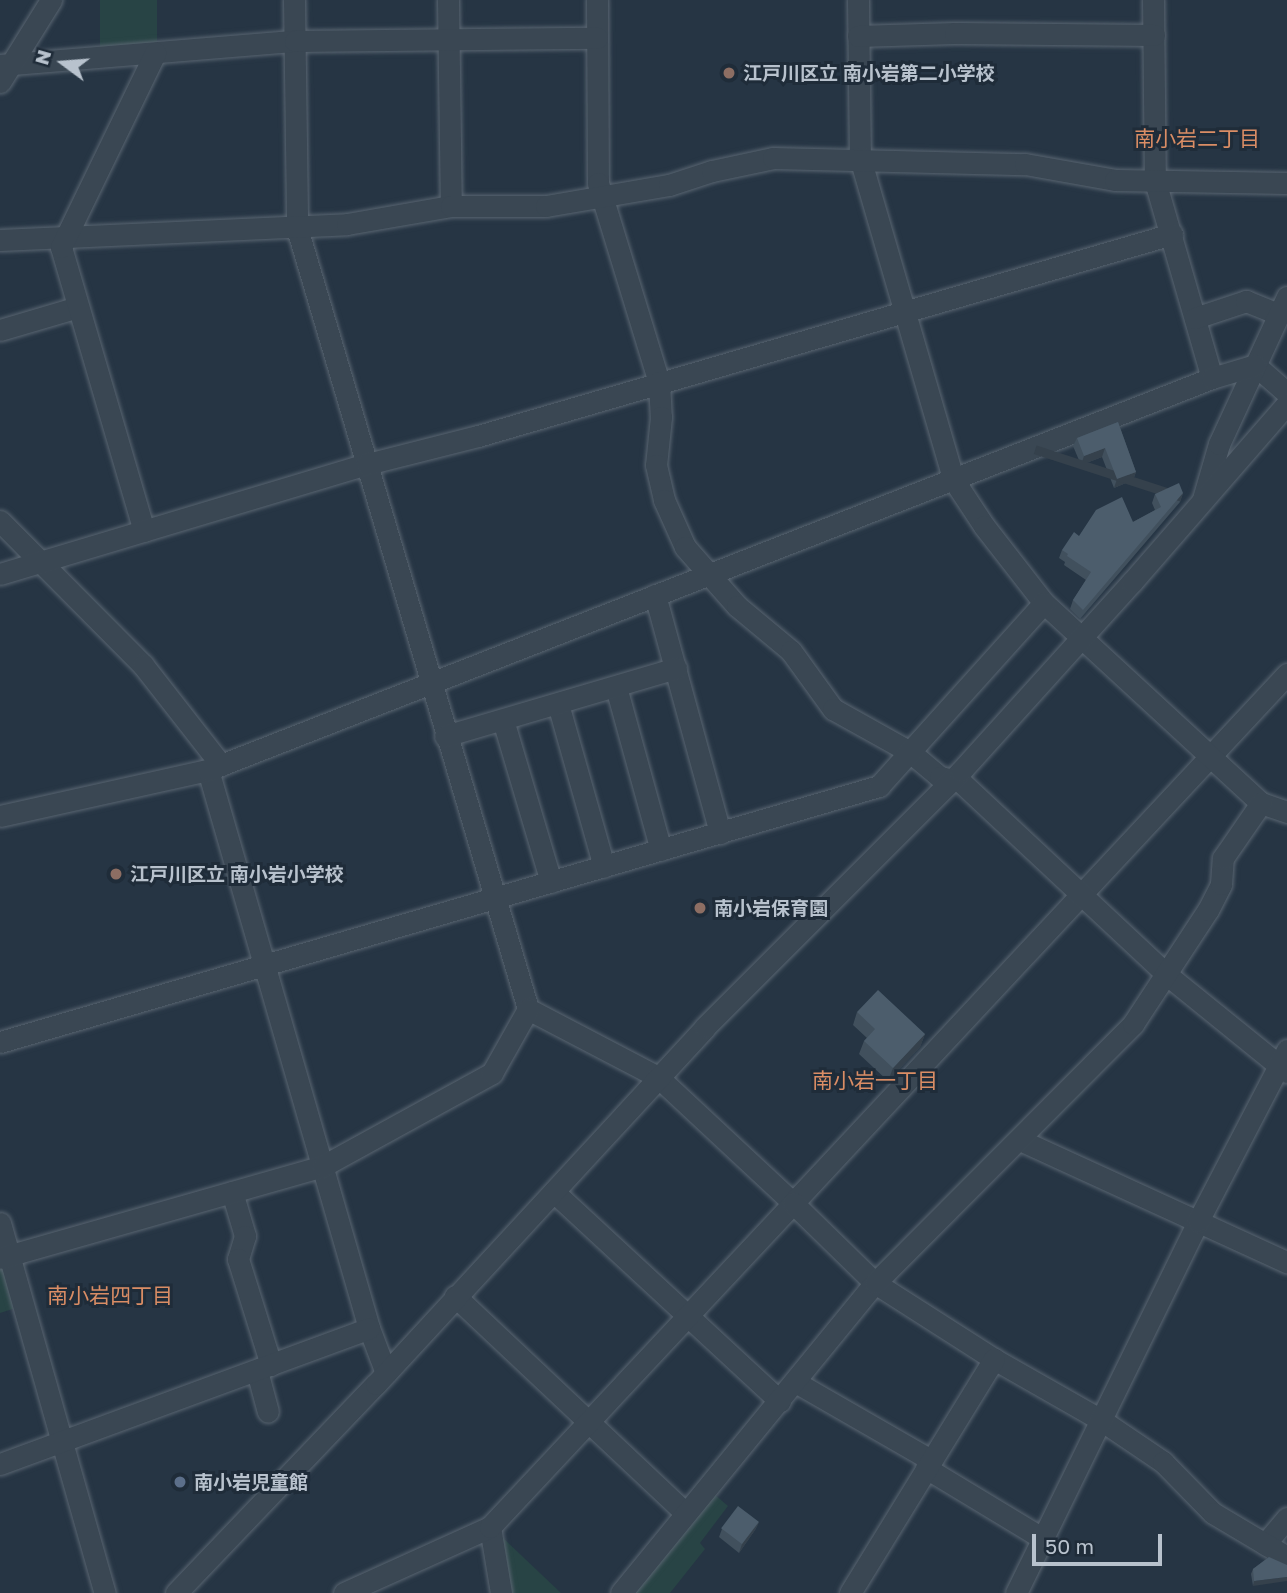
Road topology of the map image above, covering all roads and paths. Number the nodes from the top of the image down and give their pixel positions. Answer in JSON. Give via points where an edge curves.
{"nodes":[{"id":1,"x":51,"y":0,"type":"edge"},
{"id":2,"x":294,"y":0,"type":"edge"},
{"id":3,"x":448,"y":0,"type":"edge"},
{"id":4,"x":597,"y":0,"type":"edge"},
{"id":5,"x":858,"y":0,"type":"edge"},
{"id":6,"x":1153,"y":0,"type":"edge"},
{"id":7,"x":1153,"y":35,"type":"junction"},
{"id":8,"x":858,"y":36,"type":"junction"},
{"id":9,"x":449,"y":38,"type":"junction"},
{"id":10,"x":597,"y":38,"type":"junction"},
{"id":11,"x":295,"y":41,"type":"junction"},
{"id":12,"x":155,"y":53,"type":"junction"},
{"id":13,"x":3,"y":71,"type":"edge"},
{"id":14,"x":860,"y":158,"type":"junction"},
{"id":15,"x":1156,"y":181,"type":"junction"},
{"id":16,"x":1287,"y":183,"type":"edge"},
{"id":17,"x":601,"y":197,"type":"junction"},
{"id":18,"x":451,"y":206,"type":"junction"},
{"id":19,"x":297,"y":228,"type":"junction"},
{"id":20,"x":1172,"y":234,"type":"junction"},
{"id":21,"x":66,"y":237,"type":"junction"},
{"id":22,"x":0,"y":240,"type":"edge"},
{"id":23,"x":1283,"y":306,"type":"edge"},
{"id":24,"x":78,"y":307,"type":"junction"},
{"id":25,"x":907,"y":311,"type":"junction"},
{"id":26,"x":1195,"y":318,"type":"junction"},
{"id":27,"x":0,"y":330,"type":"edge"},
{"id":28,"x":1255,"y":365,"type":"junction"},
{"id":29,"x":1212,"y":378,"type":"junction"},
{"id":30,"x":659,"y":382,"type":"junction"},
{"id":31,"x":1287,"y":393,"type":"edge"},
{"id":32,"x":1287,"y":404,"type":"edge"},
{"id":33,"x":367,"y":464,"type":"junction"},
{"id":34,"x":953,"y":479,"type":"junction"},
{"id":35,"x":1202,"y":503,"type":"junction"},
{"id":36,"x":0,"y":521,"type":"edge"},
{"id":37,"x":144,"y":531,"type":"junction"},
{"id":38,"x":44,"y":562,"type":"junction"},
{"id":39,"x":0,"y":574,"type":"edge"},
{"id":40,"x":709,"y":575,"type":"junction"},
{"id":41,"x":655,"y":595,"type":"junction"},
{"id":42,"x":1044,"y":603,"type":"junction"},
{"id":43,"x":1081,"y":637,"type":"junction"},
{"id":44,"x":676,"y":668,"type":"junction"},
{"id":45,"x":1287,"y":674,"type":"edge"},
{"id":46,"x":430,"y":683,"type":"junction"},
{"id":47,"x":616,"y":687,"type":"junction"},
{"id":48,"x":558,"y":704,"type":"junction"},
{"id":49,"x":503,"y":720,"type":"junction"},
{"id":50,"x":445,"y":736,"type":"junction"},
{"id":51,"x":911,"y":752,"type":"junction"},
{"id":52,"x":1209,"y":757,"type":"junction"},
{"id":53,"x":214,"y":767,"type":"junction"},
{"id":54,"x":951,"y":780,"type":"junction"},
{"id":55,"x":1261,"y":803,"type":"junction"},
{"id":56,"x":1287,"y":812,"type":"edge"},
{"id":57,"x":0,"y":816,"type":"edge"},
{"id":58,"x":720,"y":833,"type":"junction"},
{"id":59,"x":662,"y":850,"type":"junction"},
{"id":60,"x":604,"y":867,"type":"junction"},
{"id":61,"x":551,"y":882,"type":"junction"},
{"id":62,"x":1081,"y":893,"type":"junction"},
{"id":63,"x":494,"y":899,"type":"junction"},
{"id":64,"x":265,"y":964,"type":"junction"},
{"id":65,"x":1166,"y":974,"type":"junction"},
{"id":66,"x":528,"y":1009,"type":"junction"},
{"id":67,"x":0,"y":1042,"type":"edge"},
{"id":68,"x":1284,"y":1062,"type":"edge"},
{"id":69,"x":658,"y":1077,"type":"junction"},
{"id":70,"x":1020,"y":1140,"type":"junction"},
{"id":71,"x":323,"y":1166,"type":"junction"},
{"id":72,"x":232,"y":1192,"type":"junction"},
{"id":73,"x":554,"y":1192,"type":"junction"},
{"id":74,"x":793,"y":1203,"type":"junction"},
{"id":75,"x":1198,"y":1221,"type":"junction"},
{"id":76,"x":0,"y":1223,"type":"edge"},
{"id":77,"x":5,"y":1257,"type":"edge"},
{"id":78,"x":1287,"y":1262,"type":"edge"},
{"id":79,"x":875,"y":1283,"type":"junction"},
{"id":80,"x":455,"y":1296,"type":"junction"},
{"id":81,"x":687,"y":1316,"type":"junction"},
{"id":82,"x":369,"y":1328,"type":"junction"},
{"id":83,"x":995,"y":1359,"type":"junction"},
{"id":84,"x":264,"y":1368,"type":"junction"},
{"id":85,"x":386,"y":1373,"type":"junction"},
{"id":86,"x":797,"y":1382,"type":"junction"},
{"id":87,"x":780,"y":1401,"type":"junction"},
{"id":88,"x":268,"y":1412,"type":"dead end"},
{"id":89,"x":1101,"y":1420,"type":"junction"},
{"id":90,"x":587,"y":1421,"type":"junction"},
{"id":91,"x":65,"y":1443,"type":"junction"},
{"id":92,"x":0,"y":1464,"type":"edge"},
{"id":93,"x":929,"y":1464,"type":"junction"},
{"id":94,"x":685,"y":1513,"type":"junction"},
{"id":95,"x":1287,"y":1518,"type":"edge"},
{"id":96,"x":490,"y":1527,"type":"junction"},
{"id":97,"x":1042,"y":1538,"type":"junction"},
{"id":98,"x":1265,"y":1544,"type":"junction"},
{"id":99,"x":1287,"y":1557,"type":"edge"},
{"id":100,"x":105,"y":1593,"type":"edge"},
{"id":101,"x":176,"y":1593,"type":"edge"},
{"id":102,"x":344,"y":1593,"type":"edge"},
{"id":103,"x":501,"y":1593,"type":"edge"},
{"id":104,"x":621,"y":1593,"type":"edge"},
{"id":105,"x":850,"y":1593,"type":"edge"},
{"id":106,"x":1016,"y":1593,"type":"edge"}],
"edges":[{"from":1,"to":13,"type":"street"},
{"from":2,"to":11,"type":"street"},
{"from":3,"to":9,"type":"street"},
{"from":4,"to":10,"type":"street"},
{"from":5,"to":8,"type":"street"},
{"from":6,"to":7,"type":"street"},
{"from":7,"to":8,"type":"street"},
{"from":7,"to":15,"type":"street"},
{"from":8,"to":14,"type":"street"},
{"from":9,"to":10,"type":"street"},
{"from":9,"to":11,"type":"street"},
{"from":9,"to":18,"type":"street"},
{"from":10,"to":17,"type":"street"},
{"from":11,"to":12,"type":"street"},
{"from":11,"to":19,"type":"street"},
{"from":12,"to":13,"type":"street"},
{"from":12,"to":21,"type":"street"},
{"from":14,"to":15,"type":"street","via":[[1025,164],[1115,180]]},
{"from":14,"to":17,"type":"street","via":[[773,158]]},
{"from":14,"to":25,"type":"street"},
{"from":15,"to":16,"type":"street"},
{"from":15,"to":20,"type":"street"},
{"from":17,"to":18,"type":"street","via":[[546,206]]},
{"from":17,"to":30,"type":"street"},
{"from":18,"to":19,"type":"street"},
{"from":19,"to":21,"type":"street"},
{"from":19,"to":33,"type":"street"},
{"from":20,"to":25,"type":"street"},
{"from":20,"to":26,"type":"street"},
{"from":21,"to":22,"type":"street"},
{"from":21,"to":24,"type":"street","via":[[61,247]]},
{"from":23,"to":26,"type":"street","via":[[1245,301]]},
{"from":23,"to":28,"type":"street"},
{"from":24,"to":27,"type":"street"},
{"from":24,"to":37,"type":"street"},
{"from":25,"to":30,"type":"street"},
{"from":25,"to":34,"type":"street"},
{"from":26,"to":29,"type":"street"},
{"from":28,"to":29,"type":"street"},
{"from":28,"to":31,"type":"street"},
{"from":28,"to":35,"type":"street","via":[[1219,443]]},
{"from":29,"to":34,"type":"street"},
{"from":30,"to":33,"type":"street"},
{"from":30,"to":40,"type":"street","via":[[656,464],[664,500],[685,547]]},
{"from":32,"to":35,"type":"street"},
{"from":33,"to":37,"type":"street"},
{"from":33,"to":46,"type":"street"},
{"from":34,"to":40,"type":"street"},
{"from":34,"to":42,"type":"street"},
{"from":35,"to":43,"type":"street"},
{"from":36,"to":38,"type":"street"},
{"from":37,"to":38,"type":"street"},
{"from":38,"to":39,"type":"street"},
{"from":38,"to":53,"type":"street","via":[[143,665]]},
{"from":40,"to":41,"type":"street"},
{"from":40,"to":51,"type":"street","via":[[790,651],[833,709]]},
{"from":41,"to":44,"type":"street"},
{"from":41,"to":46,"type":"street"},
{"from":42,"to":43,"type":"street"},
{"from":42,"to":51,"type":"street"},
{"from":43,"to":52,"type":"street"},
{"from":43,"to":54,"type":"street"},
{"from":44,"to":47,"type":"street"},
{"from":44,"to":58,"type":"street"},
{"from":45,"to":52,"type":"street"},
{"from":46,"to":50,"type":"street"},
{"from":46,"to":53,"type":"street"},
{"from":47,"to":48,"type":"street"},
{"from":47,"to":59,"type":"street"},
{"from":48,"to":49,"type":"street"},
{"from":48,"to":60,"type":"street"},
{"from":49,"to":50,"type":"street"},
{"from":49,"to":61,"type":"street"},
{"from":50,"to":63,"type":"street"},
{"from":51,"to":54,"type":"street","via":[[940,777]]},
{"from":51,"to":58,"type":"street","via":[[879,786]]},
{"from":52,"to":55,"type":"street"},
{"from":52,"to":62,"type":"street"},
{"from":53,"to":57,"type":"street"},
{"from":53,"to":64,"type":"street"},
{"from":54,"to":62,"type":"street","via":[[961,782]]},
{"from":54,"to":69,"type":"street"},
{"from":55,"to":56,"type":"street"},
{"from":55,"to":65,"type":"street","via":[[1223,858],[1221,884]]},
{"from":58,"to":59,"type":"street"},
{"from":59,"to":60,"type":"street"},
{"from":60,"to":61,"type":"street"},
{"from":61,"to":63,"type":"street"},
{"from":62,"to":65,"type":"street"},
{"from":62,"to":74,"type":"street"},
{"from":63,"to":64,"type":"street"},
{"from":63,"to":66,"type":"street"},
{"from":64,"to":67,"type":"street"},
{"from":64,"to":71,"type":"street"},
{"from":65,"to":68,"type":"street"},
{"from":65,"to":70,"type":"street","via":[[1133,1024]]},
{"from":66,"to":69,"type":"street"},
{"from":66,"to":71,"type":"street","via":[[492,1073]]},
{"from":68,"to":75,"type":"street"},
{"from":69,"to":73,"type":"street"},
{"from":69,"to":74,"type":"street"},
{"from":70,"to":75,"type":"street"},
{"from":70,"to":79,"type":"street"},
{"from":71,"to":72,"type":"street"},
{"from":71,"to":82,"type":"street"},
{"from":72,"to":77,"type":"street"},
{"from":72,"to":84,"type":"street","via":[[245,1236],[238,1259]]},
{"from":73,"to":80,"type":"street"},
{"from":73,"to":81,"type":"street"},
{"from":74,"to":79,"type":"street"},
{"from":74,"to":81,"type":"street"},
{"from":75,"to":78,"type":"street"},
{"from":75,"to":89,"type":"street"},
{"from":76,"to":77,"type":"street"},
{"from":77,"to":91,"type":"street"},
{"from":79,"to":83,"type":"street"},
{"from":79,"to":86,"type":"street"},
{"from":80,"to":85,"type":"street"},
{"from":80,"to":90,"type":"street"},
{"from":81,"to":87,"type":"street"},
{"from":81,"to":90,"type":"street"},
{"from":82,"to":84,"type":"street"},
{"from":82,"to":85,"type":"street"},
{"from":83,"to":89,"type":"street"},
{"from":83,"to":93,"type":"street"},
{"from":84,"to":88,"type":"street"},
{"from":84,"to":91,"type":"street"},
{"from":85,"to":101,"type":"street"},
{"from":86,"to":87,"type":"street"},
{"from":86,"to":93,"type":"street"},
{"from":87,"to":94,"type":"street"},
{"from":89,"to":97,"type":"street"},
{"from":89,"to":98,"type":"street","via":[[1163,1462],[1213,1513]]},
{"from":90,"to":94,"type":"street"},
{"from":90,"to":96,"type":"street"},
{"from":91,"to":92,"type":"street"},
{"from":91,"to":100,"type":"street"},
{"from":93,"to":97,"type":"street"},
{"from":93,"to":105,"type":"street"},
{"from":94,"to":104,"type":"street"},
{"from":95,"to":98,"type":"street"},
{"from":96,"to":102,"type":"street"},
{"from":96,"to":103,"type":"street"},
{"from":97,"to":106,"type":"street"},
{"from":98,"to":99,"type":"street"}]}
